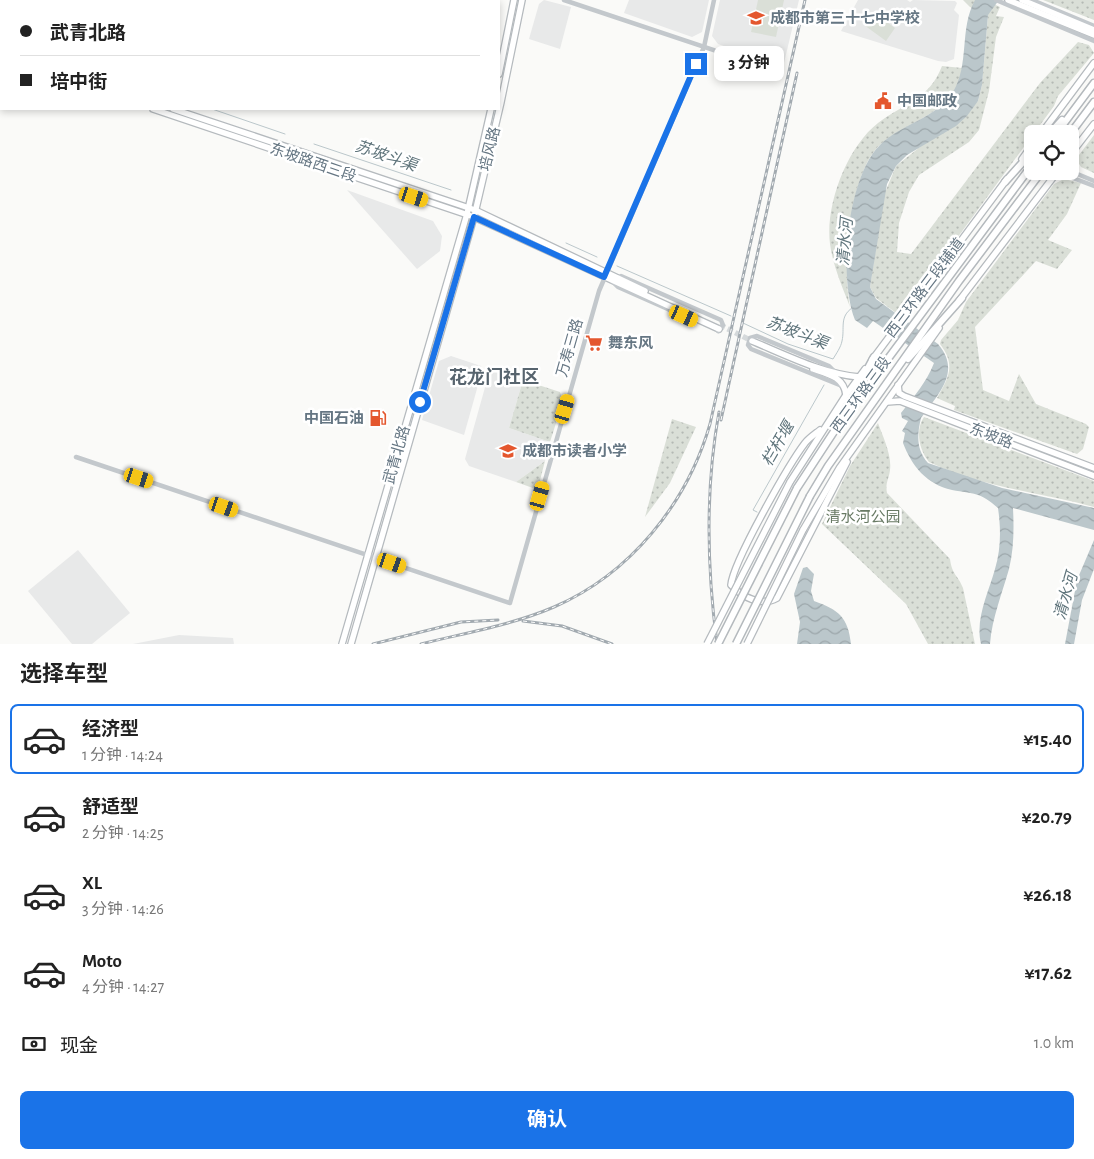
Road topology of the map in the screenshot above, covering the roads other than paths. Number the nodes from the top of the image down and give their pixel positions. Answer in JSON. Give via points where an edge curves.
{"nodes":[{"id":1,"x":514,"y":0,"type":"edge"},
{"id":2,"x":522,"y":0,"type":"edge"},
{"id":3,"x":564,"y":0,"type":"edge"},
{"id":4,"x":714,"y":0,"type":"edge"},
{"id":5,"x":1008,"y":0,"type":"edge"},
{"id":6,"x":1022,"y":0,"type":"edge"},
{"id":7,"x":1032,"y":0,"type":"edge"},
{"id":8,"x":998,"y":1,"type":"edge"},
{"id":9,"x":1094,"y":28,"type":"edge"},
{"id":10,"x":1094,"y":35,"type":"edge"},
{"id":11,"x":1094,"y":41,"type":"edge"},
{"id":12,"x":704,"y":47,"type":"junction"},
{"id":13,"x":1094,"y":63,"type":"edge"},
{"id":14,"x":500,"y":69,"type":"edge"},
{"id":15,"x":776,"y":71,"type":"dead end"},
{"id":16,"x":1094,"y":83,"type":"edge"},
{"id":17,"x":1088,"y":91,"type":"junction"},
{"id":18,"x":500,"y":98,"type":"edge"},
{"id":19,"x":1094,"y":102,"type":"edge"},
{"id":20,"x":156,"y":110,"type":"edge"},
{"id":21,"x":176,"y":110,"type":"edge"},
{"id":22,"x":491,"y":110,"type":"edge"},
{"id":23,"x":497,"y":110,"type":"edge"},
{"id":24,"x":1094,"y":124,"type":"edge"},
{"id":25,"x":1048,"y":125,"type":"edge"},
{"id":26,"x":1057,"y":125,"type":"edge"},
{"id":27,"x":1063,"y":125,"type":"edge"},
{"id":28,"x":1077,"y":125,"type":"edge"},
{"id":29,"x":1079,"y":143,"type":"edge"},
{"id":30,"x":1024,"y":156,"type":"edge"},
{"id":31,"x":1024,"y":161,"type":"edge"},
{"id":32,"x":1079,"y":175,"type":"edge"},
{"id":33,"x":1024,"y":176,"type":"edge"},
{"id":34,"x":1079,"y":177,"type":"edge"},
{"id":35,"x":1036,"y":180,"type":"edge"},
{"id":36,"x":1052,"y":180,"type":"edge"},
{"id":37,"x":1094,"y":181,"type":"edge"},
{"id":38,"x":1005,"y":182,"type":"junction"},
{"id":39,"x":1094,"y":186,"type":"edge"},
{"id":40,"x":475,"y":210,"type":"junction"},
{"id":41,"x":467,"y":211,"type":"junction"},
{"id":42,"x":474,"y":217,"type":"junction"},
{"id":43,"x":605,"y":275,"type":"junction"},
{"id":44,"x":618,"y":278,"type":"junction"},
{"id":45,"x":611,"y":280,"type":"junction"},
{"id":46,"x":962,"y":298,"type":"joint"},
{"id":47,"x":929,"y":334,"type":"junction"},
{"id":48,"x":915,"y":352,"type":"junction"},
{"id":49,"x":874,"y":357,"type":"junction"},
{"id":50,"x":836,"y":373,"type":"junction"},
{"id":51,"x":859,"y":377,"type":"junction"},
{"id":52,"x":898,"y":385,"type":"junction"},
{"id":53,"x":846,"y":393,"type":"junction"},
{"id":54,"x":903,"y":400,"type":"junction"},
{"id":55,"x":887,"y":402,"type":"junction"},
{"id":56,"x":936,"y":411,"type":"junction"},
{"id":57,"x":825,"y":426,"type":"junction"},
{"id":58,"x":835,"y":430,"type":"junction"},
{"id":59,"x":850,"y":452,"type":"junction"},
{"id":60,"x":76,"y":457,"type":"dead end"},
{"id":61,"x":1094,"y":468,"type":"edge"},
{"id":62,"x":1094,"y":476,"type":"edge"},
{"id":63,"x":368,"y":555,"type":"junction"},
{"id":64,"x":375,"y":557,"type":"junction"},
{"id":65,"x":342,"y":644,"type":"edge"},
{"id":66,"x":351,"y":644,"type":"edge"},
{"id":67,"x":707,"y":644,"type":"edge"},
{"id":68,"x":718,"y":644,"type":"edge"},
{"id":69,"x":736,"y":644,"type":"edge"},
{"id":70,"x":747,"y":644,"type":"edge"}],
"edges":[{"from":1,"to":14,"type":"main road"},
{"from":2,"to":18,"type":"main road","name":"培风路"},
{"from":3,"to":12,"type":"street"},
{"from":4,"to":12,"type":"street","name":"万寿三路"},
{"from":5,"to":10,"type":"main road"},
{"from":6,"to":9,"type":"main road"},
{"from":7,"to":9,"type":"street"},
{"from":8,"to":11,"type":"street"},
{"from":12,"to":15,"type":"street"},
{"from":12,"to":43,"type":"street","name":"万寿三路"},
{"from":13,"to":25,"type":"main road"},
{"from":16,"to":17,"type":"highway"},
{"from":17,"to":26,"type":"highway"},
{"from":17,"to":27,"type":"highway"},
{"from":19,"to":28,"type":"highway"},
{"from":20,"to":41,"type":"main road","name":"东坡路西三段"},
{"from":21,"to":41,"type":"main road","name":"东坡路西三段"},
{"from":22,"to":41,"type":"main road","name":"培风路"},
{"from":23,"to":40,"type":"main road","name":"培风路"},
{"from":24,"to":29,"type":"main road"},
{"from":30,"to":38,"type":"main road","name":"西三环路三段辅道"},
{"from":31,"to":38,"type":"highway"},
{"from":32,"to":37,"type":"street"},
{"from":33,"to":58,"type":"highway","name":"西三环路三段"},
{"from":34,"to":39,"type":"street"},
{"from":35,"to":47,"type":"highway","name":"西三环路三段"},
{"from":36,"to":46,"type":"main road"},
{"from":38,"to":49,"type":"main road","name":"西三环路三段辅道"},
{"from":40,"to":41,"type":"main road","name":"东坡路西三段"},
{"from":40,"to":42,"type":"main road","name":"武青北路"},
{"from":40,"to":43,"type":"main road","name":"东坡路西三段"},
{"from":41,"to":42,"type":"main road","name":"东坡路西三段"},
{"from":41,"to":63,"type":"main road","name":"武青北路"},
{"from":42,"to":43,"type":"main road","name":"东坡路西三段"},
{"from":42,"to":64,"type":"main road","name":"武青北路"},
{"from":43,"to":44,"type":"main road"},
{"from":43,"to":45,"type":"main road"},
{"from":43,"to":64,"type":"street","name":"万寿三路","via":[[510,602]]},
{"from":44,"to":45,"type":"main road","via":[[720,327]]},
{"from":44,"to":45,"type":"street","via":[[621,276],[721,320],[722,329],[717,331],[618,287]]},
{"from":46,"to":47,"type":"highway"},
{"from":47,"to":48,"type":"highway","name":"西三环路三段"},
{"from":47,"to":48,"type":"main road"},
{"from":48,"to":52,"type":"main road"},
{"from":48,"to":69,"type":"highway","name":"西三环路三段","bridge":true,"via":[[894,374],[828,466]]},
{"from":49,"to":51,"type":"main road","name":"西三环路三段辅道"},
{"from":49,"to":58,"type":"highway"},
{"from":50,"to":51,"type":"main road"},
{"from":50,"to":53,"type":"main road","via":[[752,342],[834,376],[844,385]]},
{"from":50,"to":53,"type":"street","via":[[829,366],[756,336],[750,338],[748,344],[751,349],[836,382]]},
{"from":51,"to":53,"type":"main road","name":"西三环路三段辅道"},
{"from":52,"to":54,"type":"main road"},
{"from":52,"to":55,"type":"main road"},
{"from":53,"to":57,"type":"main road","name":"西三环路三段辅道"},
{"from":54,"to":55,"type":"main road","name":"东坡路"},
{"from":54,"to":56,"type":"main road","name":"东坡路"},
{"from":55,"to":59,"type":"main road"},
{"from":56,"to":61,"type":"main road","name":"东坡路"},
{"from":56,"to":62,"type":"main road","name":"东坡路"},
{"from":57,"to":59,"type":"main road","via":[[806,442],[759,522],[733,573],[731,584],[736,591],[760,602],[776,598],[843,472]]},
{"from":57,"to":67,"type":"main road","name":"西三环路三段辅道","bridge":true,"via":[[790,482]]},
{"from":58,"to":68,"type":"highway","name":"西三环路三段","bridge":true,"via":[[797,488]]},
{"from":59,"to":70,"type":"main road","bridge":true,"via":[[803,530]]},
{"from":60,"to":63,"type":"street"},
{"from":63,"to":64,"type":"street"},
{"from":63,"to":65,"type":"main road","name":"武青北路"},
{"from":64,"to":66,"type":"main road","name":"武青北路"}]}
